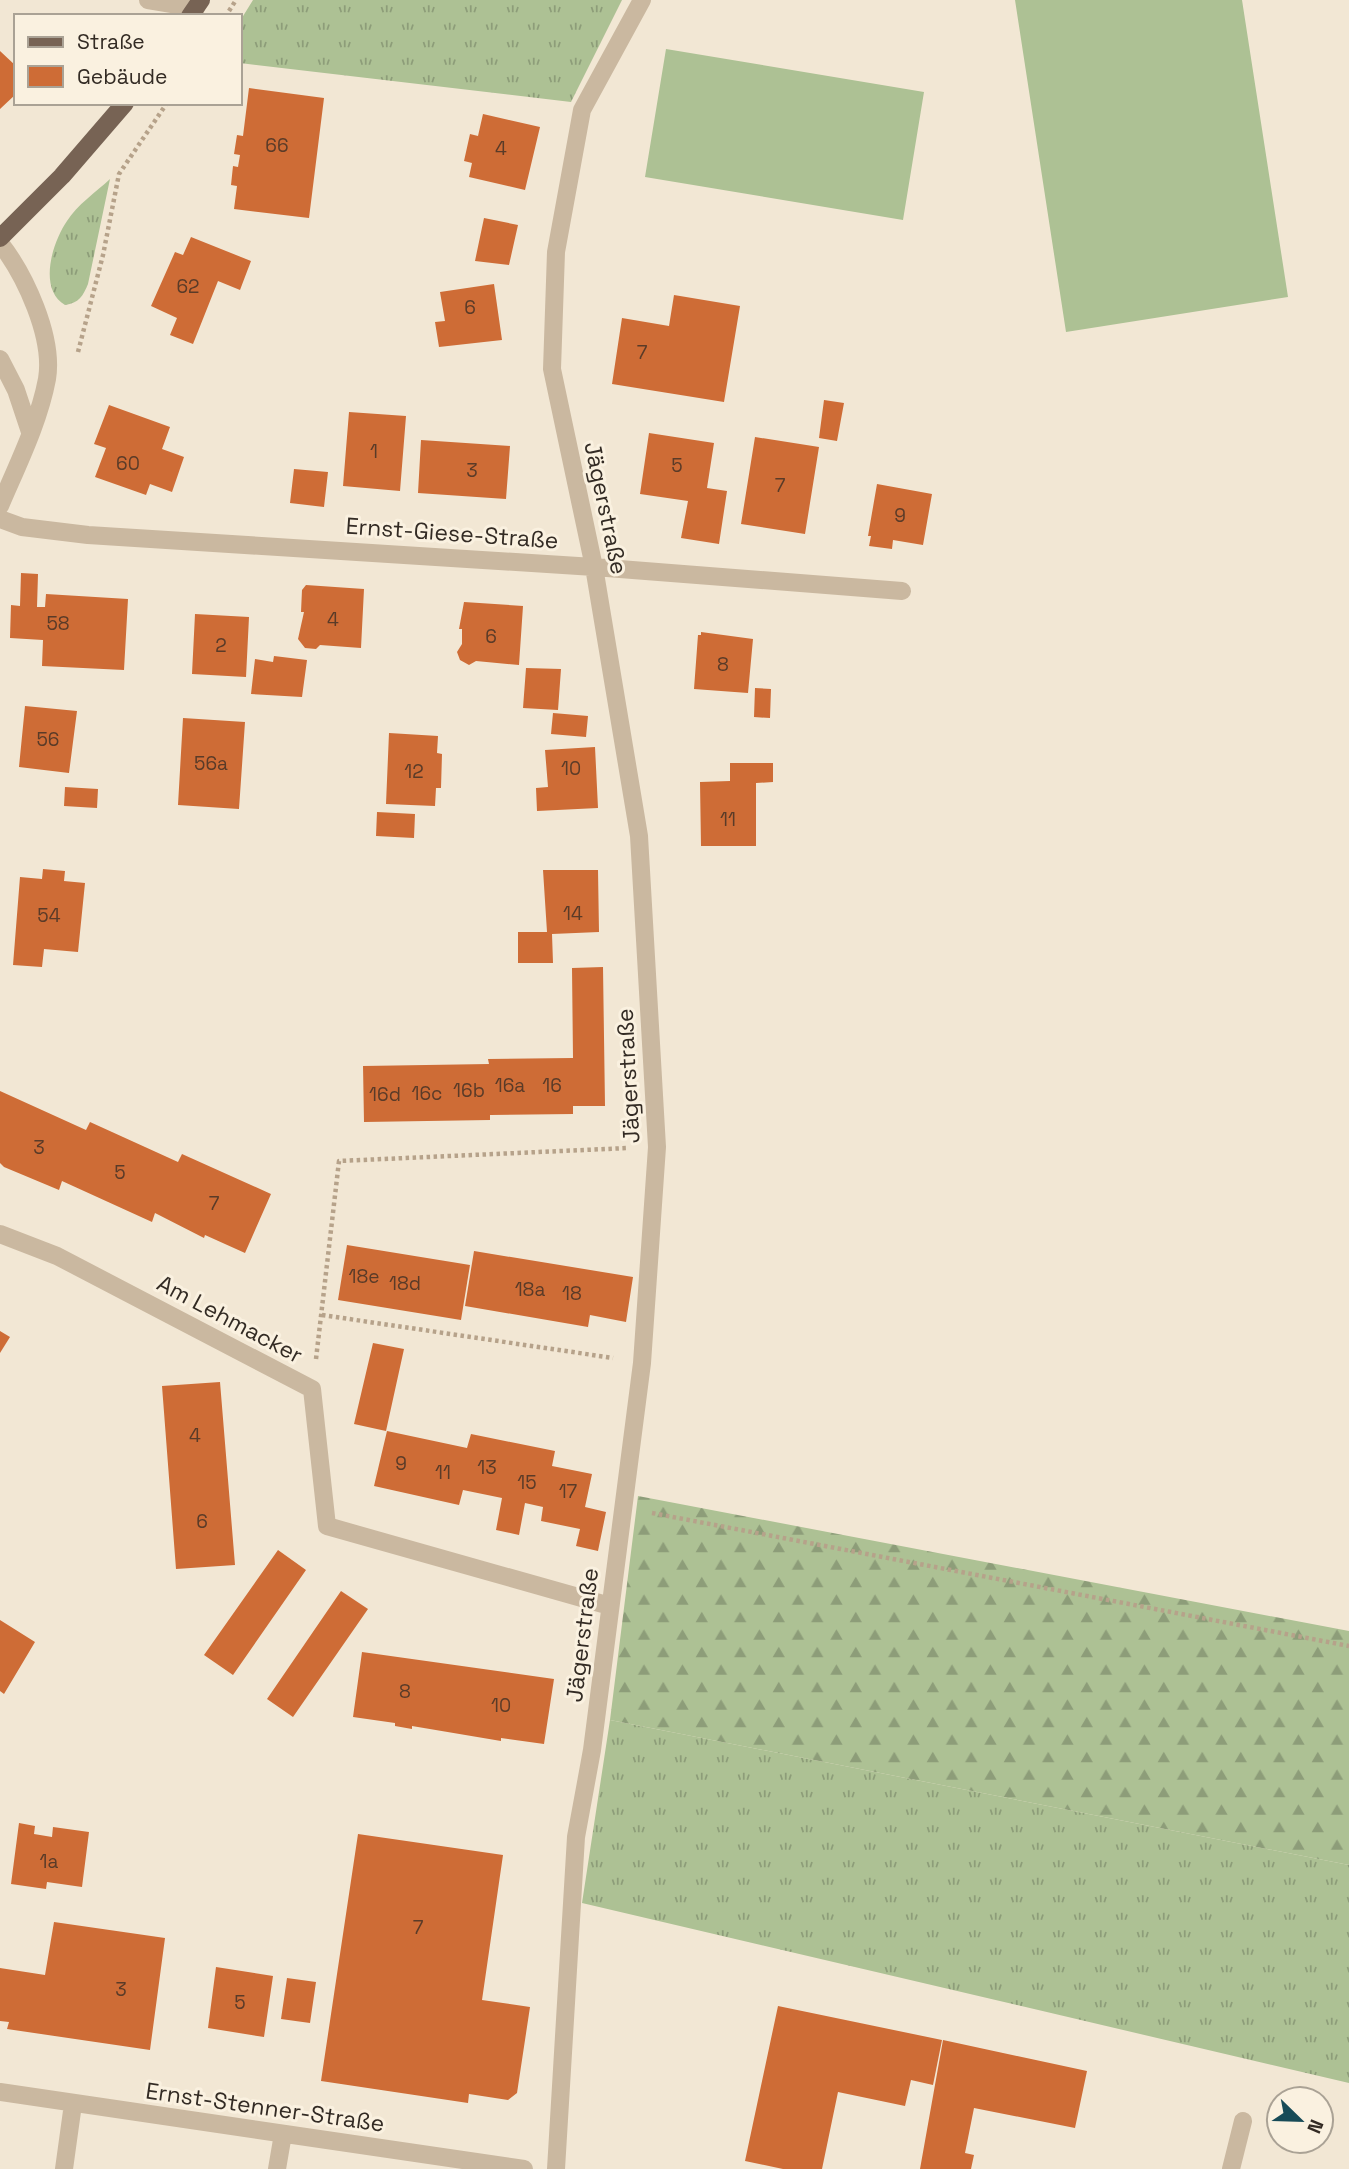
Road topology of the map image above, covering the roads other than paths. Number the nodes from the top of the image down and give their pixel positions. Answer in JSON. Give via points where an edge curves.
{"nodes":[{"id":1,"x":148,"y":0,"type":"edge"},
{"id":2,"x":642,"y":0,"type":"edge"},
{"id":3,"x":196,"y":8,"type":"edge"},
{"id":4,"x":123,"y":105,"type":"edge"},
{"id":5,"x":0,"y":240,"type":"edge"},
{"id":6,"x":0,"y":359,"type":"edge"},
{"id":7,"x":30,"y":432,"type":"junction"},
{"id":8,"x":0,"y":506,"type":"edge"},
{"id":9,"x":0,"y":519,"type":"edge"},
{"id":10,"x":594,"y":567,"type":"junction"},
{"id":11,"x":902,"y":591,"type":"dead end"},
{"id":12,"x":0,"y":1234,"type":"edge"},
{"id":13,"x":610,"y":1606,"type":"junction"},
{"id":14,"x":0,"y":2092,"type":"edge"},
{"id":15,"x":74,"y":2104,"type":"junction"},
{"id":16,"x":1243,"y":2121,"type":"dead end"},
{"id":17,"x":284,"y":2134,"type":"junction"},
{"id":18,"x":64,"y":2169,"type":"edge"},
{"id":19,"x":277,"y":2169,"type":"edge"},
{"id":20,"x":524,"y":2169,"type":"edge"},
{"id":21,"x":556,"y":2169,"type":"edge"},
{"id":22,"x":1231,"y":2169,"type":"edge"}],
"edges":[{"from":1,"to":3,"type":"street"},
{"from":2,"to":10,"type":"street","name":"Jägerstraße","via":[[582,110],[556,252],[552,369]]},
{"from":4,"to":5,"type":"main road"},
{"from":5,"to":7,"type":"street","via":[[19,266],[42,328],[47,377]]},
{"from":6,"to":7,"type":"street"},
{"from":7,"to":8,"type":"street"},
{"from":9,"to":10,"type":"street","name":"Ernst-Giese-Straße","via":[[22,527],[88,536]]},
{"from":10,"to":11,"type":"street","name":"Ernst-Giese-Straße"},
{"from":10,"to":13,"type":"street","name":"Jägerstraße","via":[[639,836],[657,1147],[642,1363]]},
{"from":12,"to":13,"type":"street","name":"Am Lehmacker","via":[[57,1256],[312,1389],[327,1526]]},
{"from":13,"to":21,"type":"street","name":"Jägerstraße","via":[[576,1837]]},
{"from":14,"to":15,"type":"street","name":"Ernst-Stenner-Straße"},
{"from":15,"to":17,"type":"street","name":"Ernst-Stenner-Straße"},
{"from":15,"to":18,"type":"street"},
{"from":16,"to":22,"type":"street"},
{"from":17,"to":19,"type":"street"},
{"from":17,"to":20,"type":"street","name":"Ernst-Stenner-Straße"}]}
